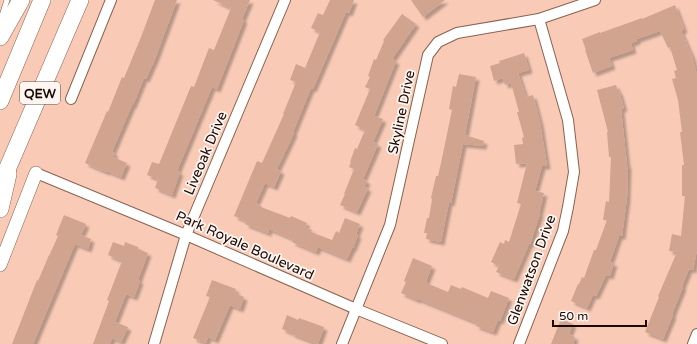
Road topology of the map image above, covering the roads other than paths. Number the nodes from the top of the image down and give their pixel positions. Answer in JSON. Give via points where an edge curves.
{"nodes":[{"id":1,"x":7,"y":0,"type":"edge"},
{"id":2,"x":21,"y":0,"type":"edge"},
{"id":3,"x":42,"y":0,"type":"edge"},
{"id":4,"x":80,"y":0,"type":"edge"},
{"id":5,"x":111,"y":0,"type":"edge"},
{"id":6,"x":285,"y":0,"type":"edge"},
{"id":7,"x":595,"y":0,"type":"edge"},
{"id":8,"x":540,"y":19,"type":"junction"},
{"id":9,"x":0,"y":22,"type":"edge"},
{"id":10,"x":0,"y":37,"type":"edge"},
{"id":11,"x":71,"y":99,"type":"dead end"},
{"id":12,"x":0,"y":101,"type":"edge"},
{"id":13,"x":13,"y":154,"type":"junction"},
{"id":14,"x":36,"y":172,"type":"joint"},
{"id":15,"x":0,"y":186,"type":"edge"},
{"id":16,"x":0,"y":209,"type":"edge"},
{"id":17,"x":186,"y":235,"type":"junction"},
{"id":18,"x":0,"y":265,"type":"edge"},
{"id":19,"x":356,"y":309,"type":"junction"},
{"id":20,"x":697,"y":334,"type":"edge"},
{"id":21,"x":154,"y":344,"type":"edge"},
{"id":22,"x":342,"y":344,"type":"edge"},
{"id":23,"x":442,"y":344,"type":"edge"},
{"id":24,"x":519,"y":344,"type":"edge"},
{"id":25,"x":693,"y":344,"type":"edge"}],
"edges":[{"from":1,"to":9,"type":"lane"},
{"from":2,"to":10,"type":"highway"},
{"from":3,"to":12,"type":"highway","number":"QEW"},
{"from":4,"to":13,"type":"highway","number":"QEW"},
{"from":5,"to":11,"type":"street"},
{"from":6,"to":17,"type":"street","name":"Liveoak Drive"},
{"from":7,"to":8,"type":"street","name":"Skyline Drive"},
{"from":8,"to":19,"type":"street","name":"Skyline Drive","via":[[457,33],[438,42],[428,55],[390,225]]},
{"from":8,"to":24,"type":"street","name":"Glenwatson Drive","via":[[568,120],[574,172],[563,231]]},
{"from":13,"to":15,"type":"highway","number":"QEW"},
{"from":13,"to":16,"type":"highway"},
{"from":14,"to":17,"type":"street","name":"Park Royale Boulevard"},
{"from":14,"to":18,"type":"main road"},
{"from":17,"to":19,"type":"street","name":"Park Royale Boulevard"},
{"from":17,"to":21,"type":"street","name":"Liveoak Drive"},
{"from":19,"to":22,"type":"street","name":"Skyline Drive"},
{"from":19,"to":23,"type":"street","name":"Park Royale Boulevard"},
{"from":20,"to":25,"type":"street"}]}
